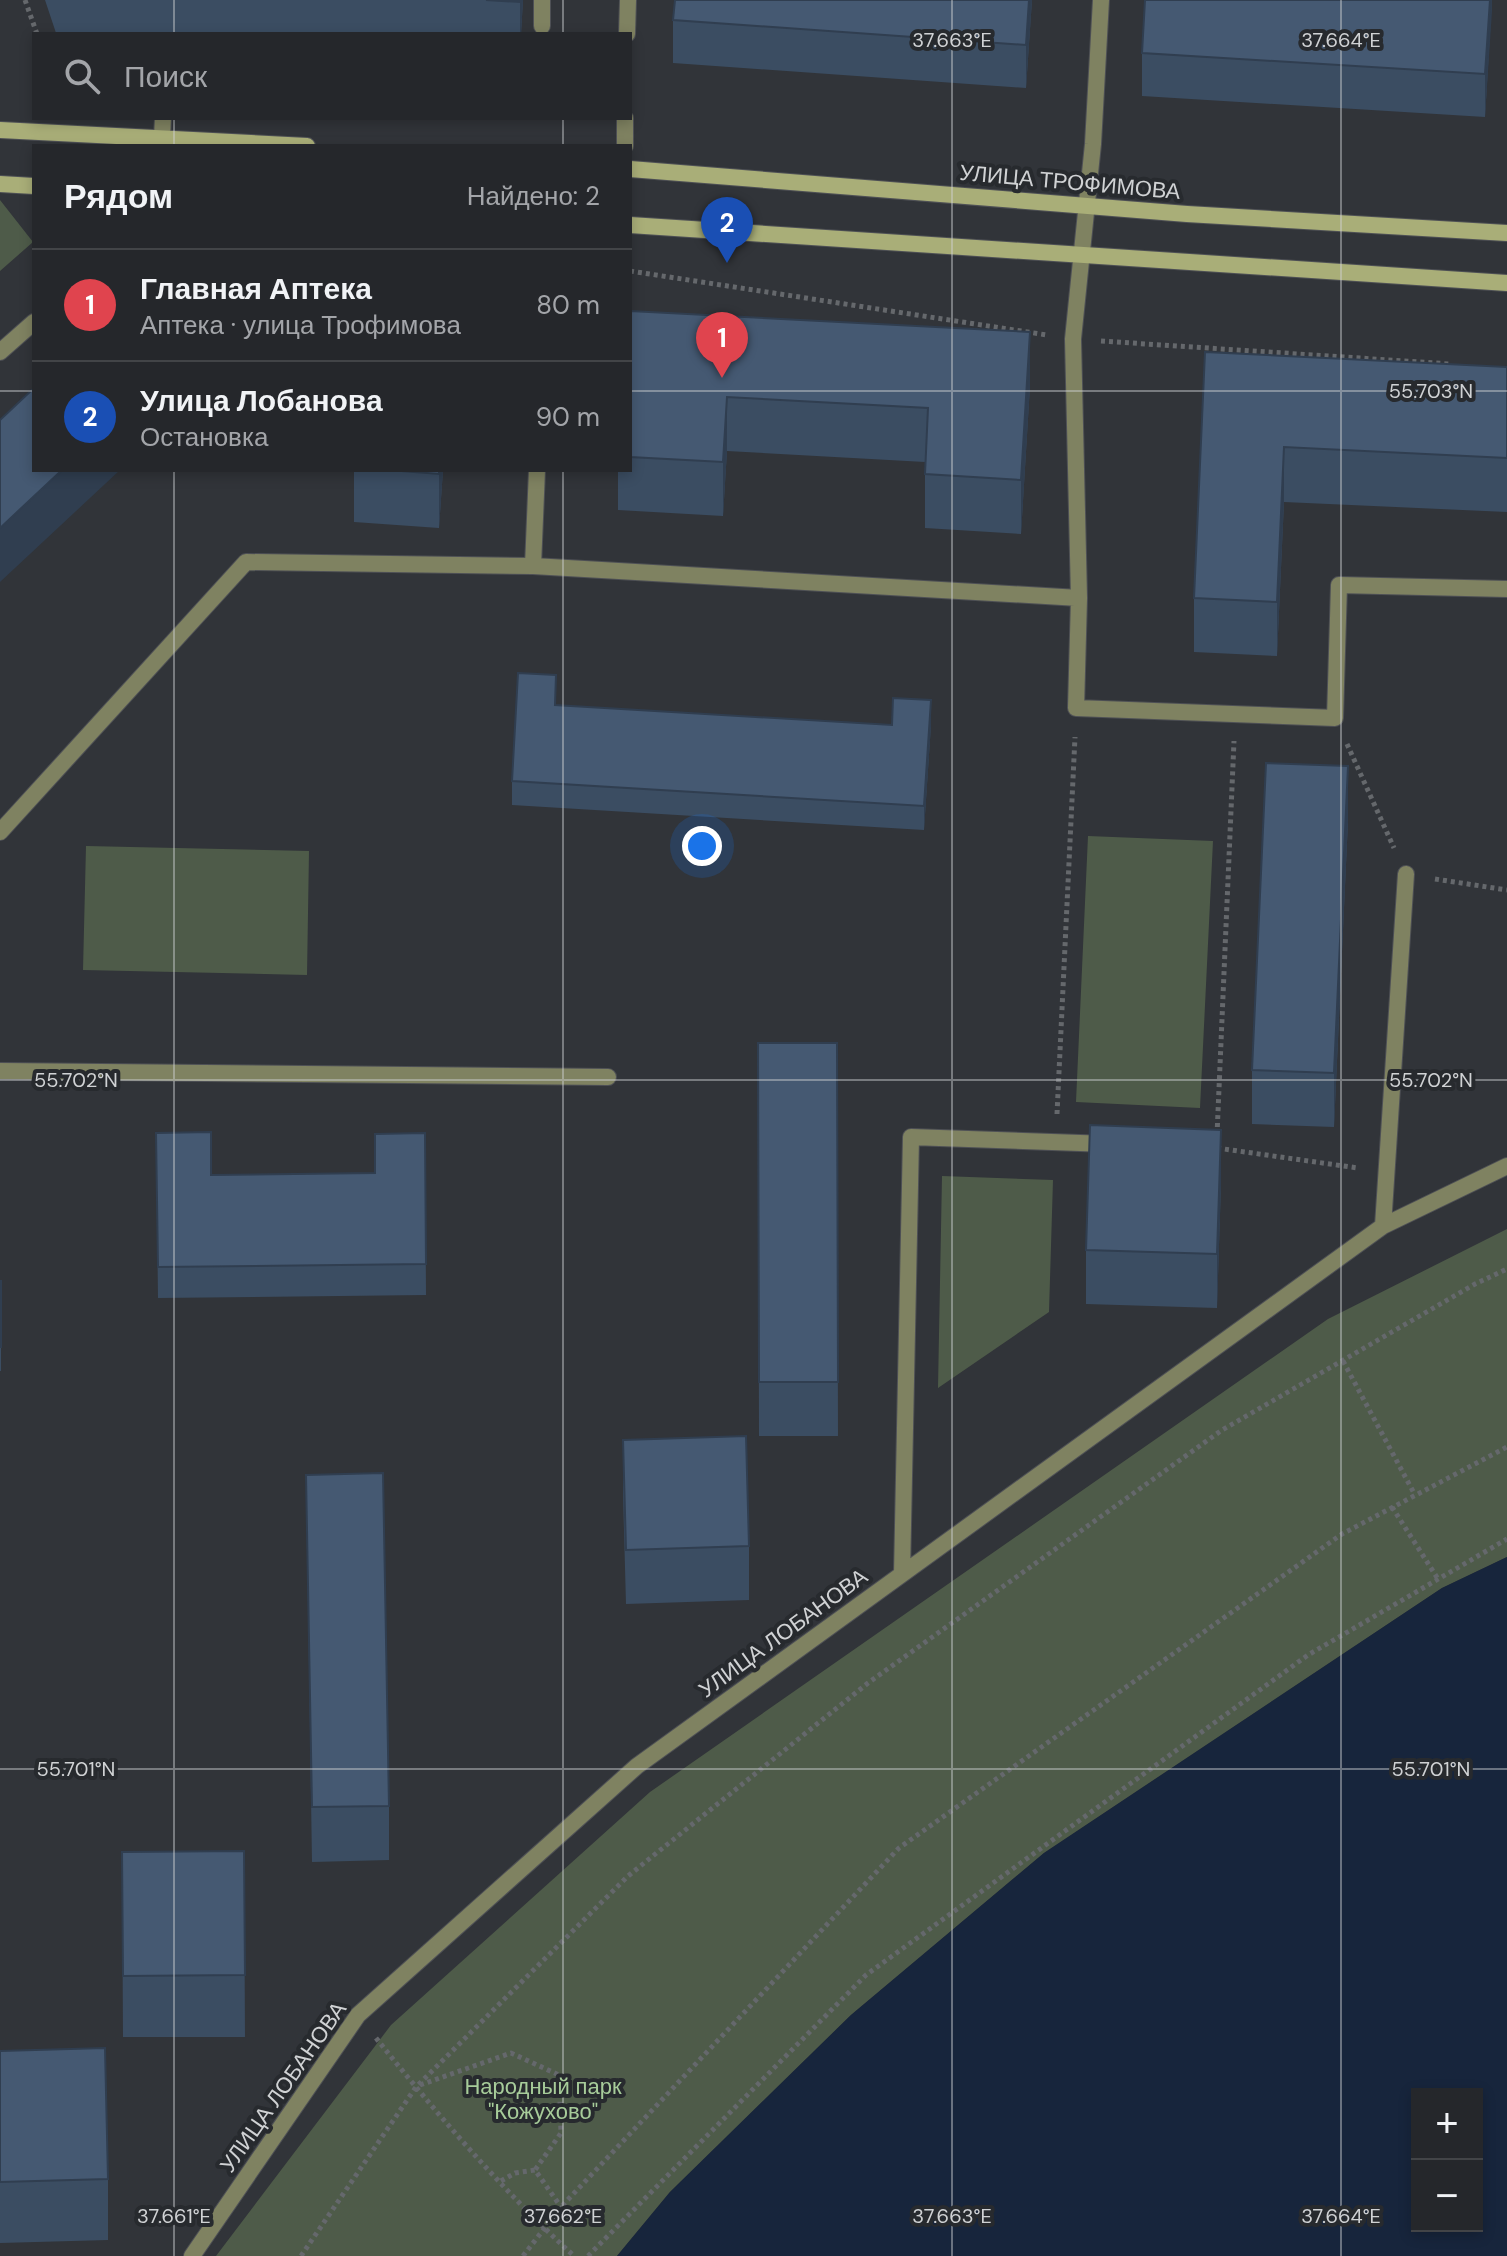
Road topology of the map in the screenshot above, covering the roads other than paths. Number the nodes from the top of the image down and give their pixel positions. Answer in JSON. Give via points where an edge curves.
{"nodes":[{"id":1,"x":542,"y":0,"type":"edge"},
{"id":2,"x":628,"y":0,"type":"edge"},
{"id":3,"x":1101,"y":0,"type":"edge"},
{"id":4,"x":542,"y":26,"type":"dead end"},
{"id":5,"x":627,"y":32,"type":"edge"},
{"id":6,"x":163,"y":120,"type":"edge"},
{"id":7,"x":625,"y":120,"type":"edge"},
{"id":8,"x":0,"y":130,"type":"edge"},
{"id":9,"x":162,"y":137,"type":"junction"},
{"id":10,"x":237,"y":144,"type":"edge"},
{"id":11,"x":625,"y":144,"type":"edge"},
{"id":12,"x":632,"y":169,"type":"edge"},
{"id":13,"x":0,"y":184,"type":"edge"},
{"id":14,"x":32,"y":186,"type":"edge"},
{"id":15,"x":1088,"y":205,"type":"junction"},
{"id":16,"x":632,"y":225,"type":"edge"},
{"id":17,"x":1507,"y":233,"type":"edge"},
{"id":18,"x":1082,"y":255,"type":"junction"},
{"id":19,"x":1507,"y":283,"type":"edge"},
{"id":20,"x":32,"y":324,"type":"edge"},
{"id":21,"x":0,"y":352,"type":"edge"},
{"id":22,"x":537,"y":472,"type":"edge"},
{"id":23,"x":533,"y":566,"type":"junction"},
{"id":24,"x":1507,"y":589,"type":"edge"},
{"id":25,"x":1079,"y":598,"type":"junction"},
{"id":26,"x":0,"y":832,"type":"edge"},
{"id":27,"x":1406,"y":874,"type":"road end"},
{"id":28,"x":0,"y":1071,"type":"edge"},
{"id":29,"x":608,"y":1077,"type":"dead end"},
{"id":30,"x":1129,"y":1145,"type":"edge"},
{"id":31,"x":1507,"y":1166,"type":"edge"},
{"id":32,"x":1383,"y":1226,"type":"junction"},
{"id":33,"x":902,"y":1574,"type":"junction"},
{"id":34,"x":192,"y":2256,"type":"edge"}],
"edges":[{"from":1,"to":4,"type":"street"},
{"from":2,"to":5,"type":"street"},
{"from":3,"to":15,"type":"street"},
{"from":6,"to":9,"type":"street"},
{"from":7,"to":11,"type":"street"},
{"from":8,"to":9,"type":"main road"},
{"from":9,"to":10,"type":"main road"},
{"from":12,"to":15,"type":"main road","name":"УЛИЦА ТРОФИМОВА"},
{"from":13,"to":14,"type":"main road"},
{"from":15,"to":17,"type":"main road","name":"УЛИЦА ТРОФИМОВА"},
{"from":15,"to":18,"type":"street"},
{"from":16,"to":18,"type":"main road"},
{"from":18,"to":19,"type":"main road"},
{"from":18,"to":25,"type":"street","via":[[1073,339]]},
{"from":20,"to":21,"type":"street"},
{"from":22,"to":23,"type":"street"},
{"from":23,"to":25,"type":"street"},
{"from":23,"to":26,"type":"street","via":[[246,562]]},
{"from":24,"to":25,"type":"street","via":[[1339,585],[1335,718],[1076,708]]},
{"from":27,"to":32,"type":"street"},
{"from":28,"to":29,"type":"street"},
{"from":30,"to":33,"type":"street","via":[[911,1137]]},
{"from":31,"to":32,"type":"street","name":"УЛИЦА ЛОБАНОВА"},
{"from":32,"to":33,"type":"street","name":"УЛИЦА ЛОБАНОВА"},
{"from":33,"to":34,"type":"street","name":"УЛИЦА ЛОБАНОВА","via":[[637,1766],[358,2015]]}]}
